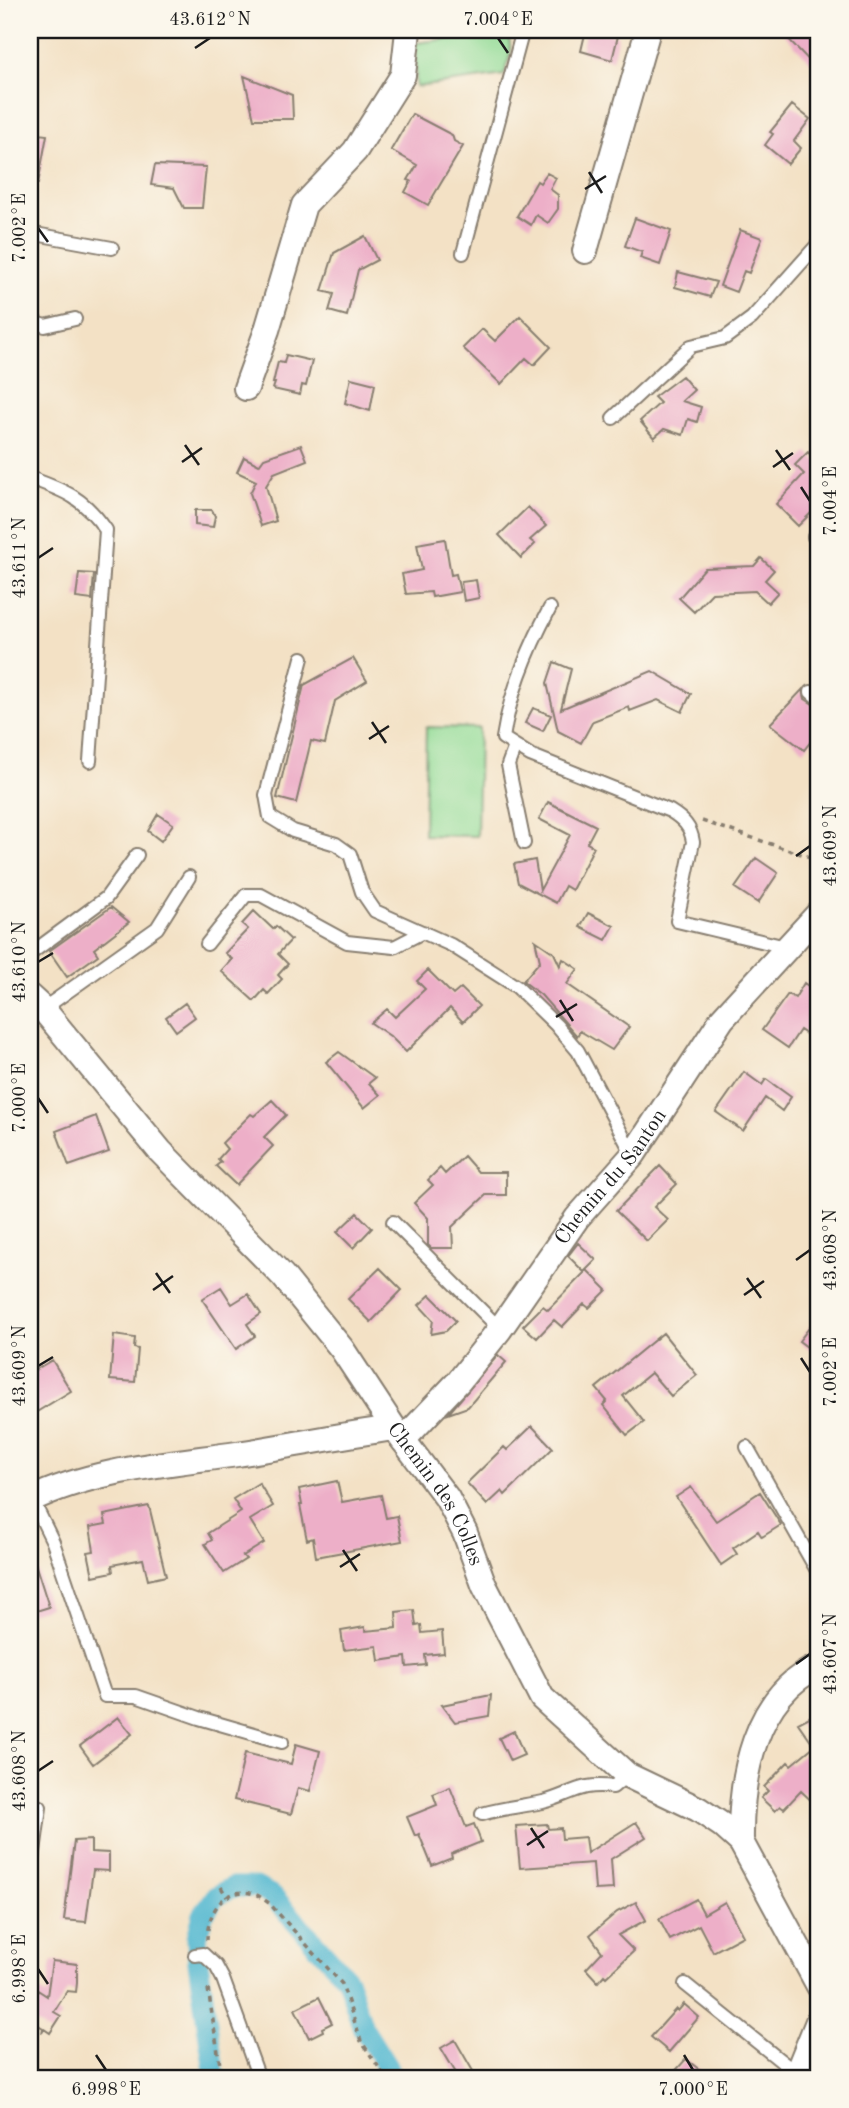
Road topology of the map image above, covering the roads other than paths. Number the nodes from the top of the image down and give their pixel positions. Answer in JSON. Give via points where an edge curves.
{"nodes":[{"id":1,"x":392,"y":30,"type":"edge"},
{"id":2,"x":413,"y":30,"type":"edge"},
{"id":3,"x":523,"y":30,"type":"edge"},
{"id":4,"x":648,"y":30,"type":"edge"},
{"id":5,"x":408,"y":31,"type":"edge"},
{"id":6,"x":30,"y":233,"type":"edge"},
{"id":7,"x":819,"y":243,"type":"edge"},
{"id":8,"x":112,"y":248,"type":"dead end"},
{"id":9,"x":585,"y":251,"type":"dead end"},
{"id":10,"x":463,"y":253,"type":"dead end"},
{"id":11,"x":75,"y":319,"type":"dead end"},
{"id":12,"x":30,"y":321,"type":"edge"},
{"id":13,"x":246,"y":388,"type":"dead end"},
{"id":14,"x":613,"y":418,"type":"dead end"},
{"id":15,"x":30,"y":478,"type":"edge"},
{"id":16,"x":550,"y":608,"type":"dead end"},
{"id":17,"x":302,"y":658,"type":"dead end"},
{"id":18,"x":515,"y":746,"type":"junction"},
{"id":19,"x":90,"y":761,"type":"dead end"},
{"id":20,"x":524,"y":843,"type":"dead end"},
{"id":21,"x":137,"y":855,"type":"dead end"},
{"id":22,"x":189,"y":877,"type":"dead end"},
{"id":23,"x":819,"y":912,"type":"edge"},
{"id":24,"x":423,"y":932,"type":"junction"},
{"id":25,"x":207,"y":944,"type":"dead end"},
{"id":26,"x":786,"y":947,"type":"junction"},
{"id":27,"x":30,"y":954,"type":"edge"},
{"id":28,"x":36,"y":1003,"type":"edge"},
{"id":29,"x":633,"y":1155,"type":"junction"},
{"id":30,"x":393,"y":1222,"type":"dead end"},
{"id":31,"x":499,"y":1329,"type":"junction"},
{"id":32,"x":399,"y":1434,"type":"junction"},
{"id":33,"x":747,"y":1447,"type":"dead end"},
{"id":34,"x":36,"y":1495,"type":"edge"},
{"id":35,"x":819,"y":1574,"type":"edge"},
{"id":36,"x":819,"y":1666,"type":"edge"},
{"id":37,"x":282,"y":1742,"type":"dead end"},
{"id":38,"x":627,"y":1775,"type":"junction"},
{"id":39,"x":40,"y":1807,"type":"dead end"},
{"id":40,"x":482,"y":1814,"type":"dead end"},
{"id":41,"x":741,"y":1842,"type":"junction"},
{"id":42,"x":30,"y":1882,"type":"edge"},
{"id":43,"x":202,"y":1956,"type":"road end"},
{"id":44,"x":685,"y":1984,"type":"dead end"},
{"id":45,"x":819,"y":1986,"type":"edge"},
{"id":46,"x":819,"y":2019,"type":"edge"},
{"id":47,"x":795,"y":2076,"type":"edge"},
{"id":48,"x":259,"y":2078,"type":"edge"}],
"edges":[{"from":1,"to":5,"type":"street"},
{"from":2,"to":5,"type":"street"},
{"from":3,"to":10,"type":"lane"},
{"from":4,"to":9,"type":"street"},
{"from":5,"to":13,"type":"street","via":[[403,75],[355,151],[304,205]]},
{"from":6,"to":8,"type":"lane"},
{"from":7,"to":14,"type":"lane","via":[[752,318],[724,338],[691,346]]},
{"from":11,"to":12,"type":"lane","via":[[45,326]]},
{"from":15,"to":19,"type":"lane","via":[[65,491],[93,512],[106,530]]},
{"from":16,"to":18,"type":"lane","via":[[533,639],[507,711],[503,738]]},
{"from":17,"to":24,"type":"lane","via":[[266,795],[270,817],[350,854],[362,892],[375,911]]},
{"from":18,"to":20,"type":"lane","via":[[508,765]]},
{"from":18,"to":26,"type":"lane","via":[[682,818],[693,842],[677,921]]},
{"from":21,"to":27,"type":"lane","via":[[106,898]]},
{"from":22,"to":28,"type":"lane","via":[[158,928]]},
{"from":23,"to":26,"type":"street","name":"Chemin du Santon"},
{"from":24,"to":25,"type":"lane","via":[[394,947],[347,942],[261,895],[246,895]]},
{"from":24,"to":29,"type":"lane","via":[[517,987],[556,1025],[578,1051]]},
{"from":26,"to":29,"type":"street","name":"Chemin du Santon","via":[[722,1019]]},
{"from":28,"to":32,"type":"street","name":"Chemin des Colles","via":[[160,1151],[283,1276],[342,1349]]},
{"from":29,"to":31,"type":"street","name":"Chemin du Santon","via":[[577,1218]]},
{"from":30,"to":31,"type":"lane"},
{"from":31,"to":32,"type":"street","name":"Chemin du Santon","via":[[459,1381]]},
{"from":32,"to":34,"type":"street","via":[[332,1436],[132,1469]]},
{"from":32,"to":38,"type":"street","name":"Chemin des Colles","via":[[447,1498],[484,1585],[542,1698]]},
{"from":33,"to":35,"type":"lane"},
{"from":34,"to":37,"type":"lane","via":[[105,1696],[135,1696]]},
{"from":36,"to":41,"type":"street","via":[[785,1689],[756,1737],[740,1812]]},
{"from":38,"to":40,"type":"lane","via":[[613,1787],[596,1784]]},
{"from":38,"to":41,"type":"street","name":"Chemin des Colles","via":[[698,1809]]},
{"from":39,"to":42,"type":"lane"},
{"from":41,"to":45,"type":"street","name":"Chemin des Colles"},
{"from":43,"to":48,"type":"lane","via":[[223,1979]]},
{"from":44,"to":47,"type":"lane"},
{"from":46,"to":47,"type":"street"}]}
